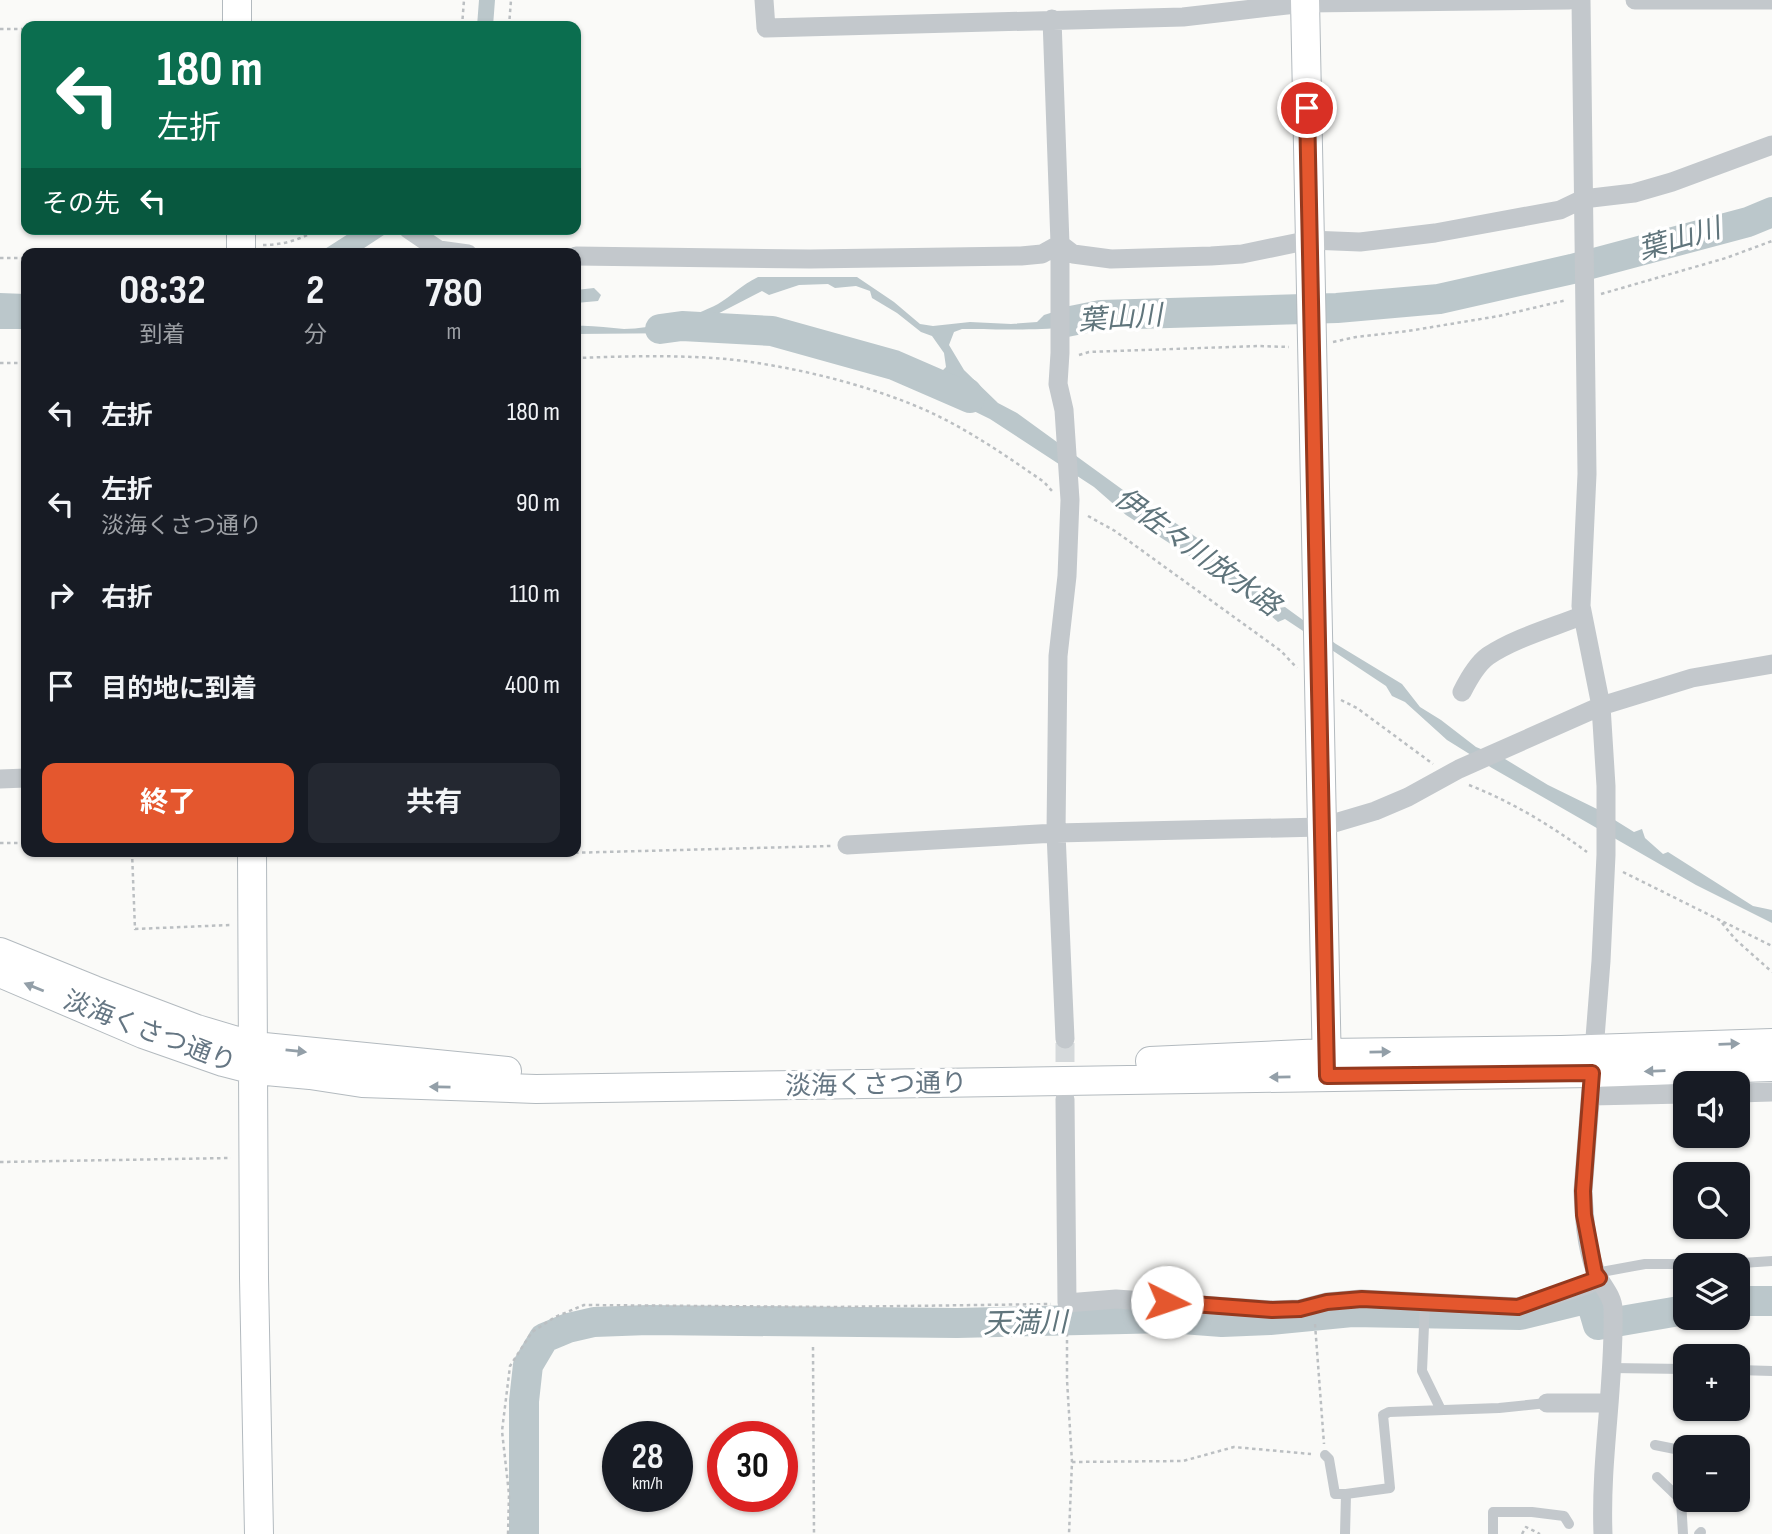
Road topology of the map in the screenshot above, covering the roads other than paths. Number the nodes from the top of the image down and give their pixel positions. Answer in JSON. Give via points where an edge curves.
{"nodes":[{"id":1,"x":237,"y":0,"type":"edge"},
{"id":2,"x":764,"y":0,"type":"edge"},
{"id":3,"x":1569,"y":0,"type":"edge"},
{"id":4,"x":1581,"y":0,"type":"edge"},
{"id":5,"x":1635,"y":0,"type":"edge"},
{"id":6,"x":1772,"y":0,"type":"edge"},
{"id":7,"x":1305,"y":1,"type":"edge"},
{"id":8,"x":1052,"y":19,"type":"junction"},
{"id":9,"x":237,"y":21,"type":"edge"},
{"id":10,"x":1772,"y":145,"type":"edge"},
{"id":11,"x":1583,"y":202,"type":"junction"},
{"id":12,"x":417,"y":235,"type":"edge"},
{"id":13,"x":1310,"y":240,"type":"junction"},
{"id":14,"x":1060,"y":244,"type":"junction"},
{"id":15,"x":436,"y":248,"type":"edge"},
{"id":16,"x":581,"y":256,"type":"edge"},
{"id":17,"x":1581,"y":616,"type":"junction"},
{"id":18,"x":1772,"y":664,"type":"edge"},
{"id":19,"x":1462,"y":692,"type":"dead end"},
{"id":20,"x":1601,"y":706,"type":"junction"},
{"id":21,"x":21,"y":778,"type":"edge"},
{"id":22,"x":0,"y":779,"type":"edge"},
{"id":23,"x":1321,"y":827,"type":"junction"},
{"id":24,"x":1056,"y":833,"type":"junction"},
{"id":25,"x":846,"y":845,"type":"road end"},
{"id":26,"x":252,"y":857,"type":"edge"},
{"id":27,"x":0,"y":952,"type":"edge"},
{"id":28,"x":0,"y":973,"type":"edge"},
{"id":29,"x":1065,"y":1039,"type":"tunnel mouth"},
{"id":30,"x":1772,"y":1043,"type":"edge"},
{"id":31,"x":254,"y":1058,"type":"junction"},
{"id":32,"x":1326,"y":1064,"type":"junction"},
{"id":33,"x":1772,"y":1068,"type":"edge"},
{"id":34,"x":1592,"y":1073,"type":"junction"},
{"id":35,"x":1673,"y":1091,"type":"edge"},
{"id":36,"x":1772,"y":1092,"type":"edge"},
{"id":37,"x":1750,"y":1093,"type":"edge"},
{"id":38,"x":1065,"y":1099,"type":"tunnel mouth"},
{"id":39,"x":1772,"y":1261,"type":"edge"},
{"id":40,"x":1597,"y":1275,"type":"junction"},
{"id":41,"x":1425,"y":1303,"type":"junction"},
{"id":42,"x":1611,"y":1368,"type":"junction"},
{"id":43,"x":1673,"y":1369,"type":"edge"},
{"id":44,"x":1750,"y":1370,"type":"edge"},
{"id":45,"x":1772,"y":1371,"type":"edge"},
{"id":46,"x":1547,"y":1403,"type":"joint"},
{"id":47,"x":1608,"y":1404,"type":"junction"},
{"id":48,"x":1441,"y":1410,"type":"junction"},
{"id":49,"x":1655,"y":1446,"type":"dead end"},
{"id":50,"x":1673,"y":1449,"type":"edge"},
{"id":51,"x":1325,"y":1455,"type":"road end"},
{"id":52,"x":1657,"y":1477,"type":"dead end"},
{"id":53,"x":1673,"y":1492,"type":"edge"},
{"id":54,"x":1346,"y":1494,"type":"junction"},
{"id":55,"x":1682,"y":1512,"type":"edge"},
{"id":56,"x":1569,"y":1524,"type":"dead end"},
{"id":57,"x":259,"y":1534,"type":"edge"},
{"id":58,"x":1345,"y":1534,"type":"edge"},
{"id":59,"x":1493,"y":1534,"type":"edge"},
{"id":60,"x":1603,"y":1534,"type":"edge"},
{"id":61,"x":1684,"y":1534,"type":"edge"}],
"edges":[{"from":1,"to":9,"type":"street"},
{"from":2,"to":8,"type":"street","via":[[766,28]]},
{"from":3,"to":7,"type":"street"},
{"from":4,"to":11,"type":"street"},
{"from":5,"to":6,"type":"street"},
{"from":7,"to":8,"type":"street","via":[[1184,17]]},
{"from":7,"to":13,"type":"street"},
{"from":8,"to":14,"type":"street"},
{"from":10,"to":11,"type":"street","via":[[1672,182]]},
{"from":11,"to":13,"type":"street","via":[[1435,233],[1360,242]]},
{"from":11,"to":17,"type":"street","via":[[1587,474]]},
{"from":12,"to":15,"type":"street"},
{"from":13,"to":14,"type":"street","via":[[1242,254],[1111,259],[1073,254]]},
{"from":13,"to":23,"type":"street"},
{"from":14,"to":16,"type":"street","via":[[1042,254],[1021,256]]},
{"from":14,"to":24,"type":"street","via":[[1058,384],[1070,505],[1058,656]]},
{"from":17,"to":19,"type":"street","via":[[1486,657]]},
{"from":17,"to":20,"type":"street"},
{"from":18,"to":20,"type":"street","via":[[1692,678]]},
{"from":20,"to":23,"type":"street","via":[[1375,811]]},
{"from":20,"to":34,"type":"street","via":[[1606,861]]},
{"from":21,"to":22,"type":"street"},
{"from":23,"to":24,"type":"street"},
{"from":23,"to":32,"type":"street"},
{"from":24,"to":25,"type":"street"},
{"from":24,"to":29,"type":"street"},
{"from":26,"to":31,"type":"street"},
{"from":27,"to":31,"type":"street","name":"淡海くさつ通り","via":[[197,1028]]},
{"from":31,"to":28,"type":"street","name":"淡海くさつ通り","one_way":true,"via":[[223,1062],[143,1034]]},
{"from":34,"to":30,"type":"street","name":"淡海くさつ通り","one_way":true},
{"from":31,"to":32,"type":"street","name":"淡海くさつ通り","via":[[494,1071]]},
{"from":31,"to":57,"type":"street"},
{"from":32,"to":34,"type":"street","name":"淡海くさつ通り"},
{"from":33,"to":34,"type":"street","name":"淡海くさつ通り","one_way":true},
{"from":34,"to":35,"type":"street"},
{"from":34,"to":40,"type":"street","via":[[1583,1191]]},
{"from":36,"to":37,"type":"street"},
{"from":38,"to":41,"type":"street","via":[[1066,1303],[1116,1299],[1272,1310],[1362,1299]]},
{"from":39,"to":40,"type":"lane","via":[[1645,1264]]},
{"from":40,"to":41,"type":"street","via":[[1518,1307]]},
{"from":40,"to":42,"type":"street","via":[[1613,1304]]},
{"from":41,"to":48,"type":"lane","via":[[1422,1371]]},
{"from":42,"to":43,"type":"lane"},
{"from":42,"to":47,"type":"street"},
{"from":44,"to":45,"type":"lane"},
{"from":46,"to":47,"type":"street"},
{"from":46,"to":48,"type":"lane"},
{"from":47,"to":60,"type":"street","via":[[1601,1489]]},
{"from":48,"to":54,"type":"lane","via":[[1383,1415],[1390,1488]]},
{"from":49,"to":50,"type":"lane"},
{"from":51,"to":54,"type":"lane","via":[[1335,1494]]},
{"from":52,"to":53,"type":"lane"},
{"from":54,"to":58,"type":"lane"},
{"from":55,"to":61,"type":"lane"},
{"from":56,"to":59,"type":"lane","via":[[1564,1516],[1493,1512]]}]}
